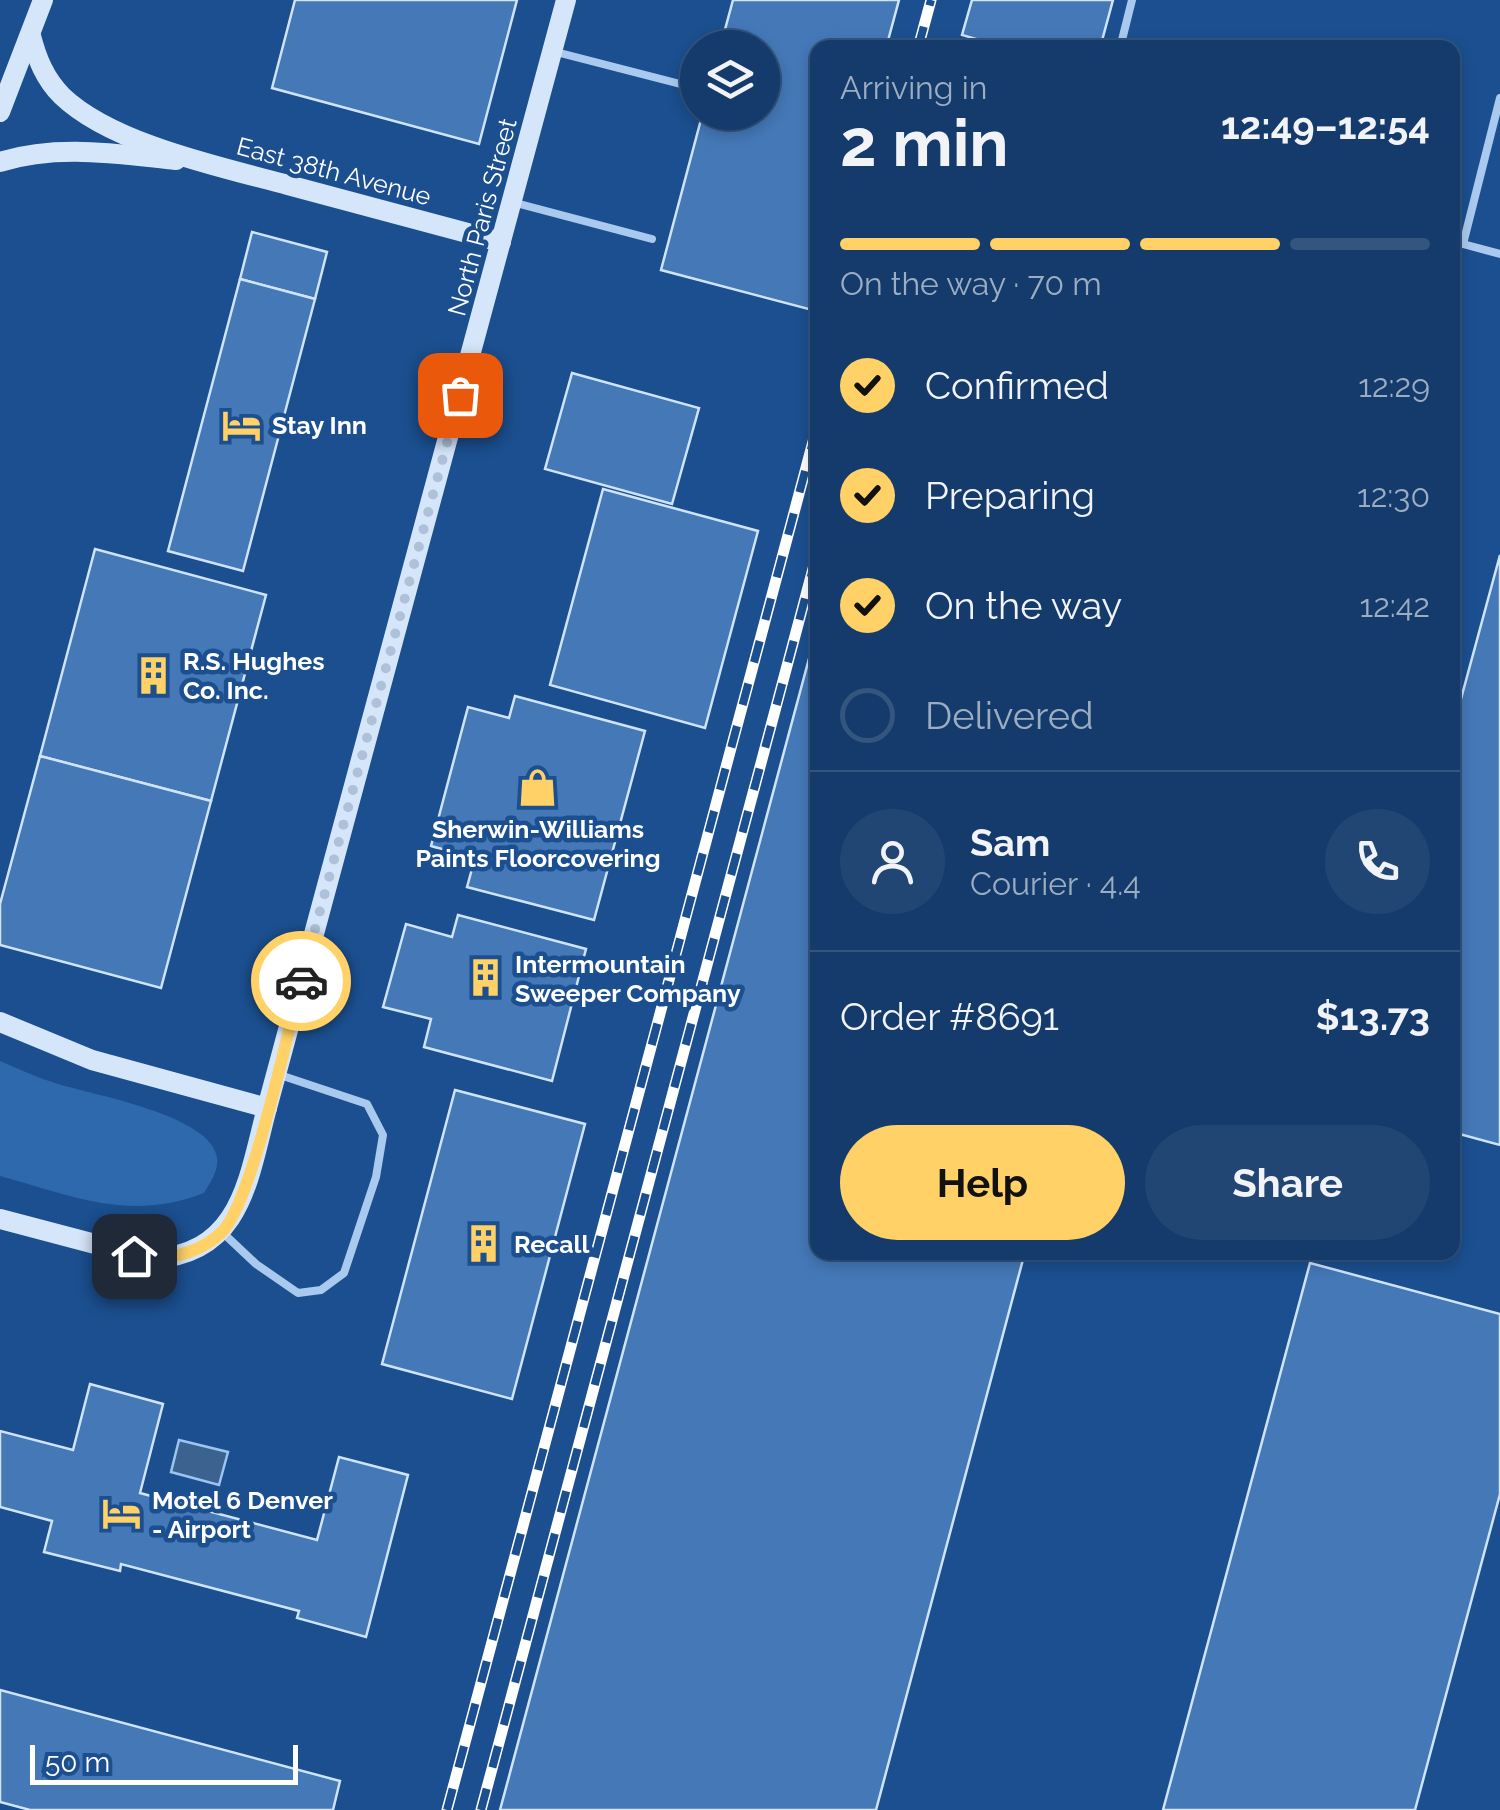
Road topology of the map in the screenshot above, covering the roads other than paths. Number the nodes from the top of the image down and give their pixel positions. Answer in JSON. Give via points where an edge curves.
{"nodes":[{"id":1,"x":42,"y":0,"type":"edge"},
{"id":2,"x":566,"y":0,"type":"edge"},
{"id":3,"x":1132,"y":0,"type":"edge"},
{"id":4,"x":31,"y":36,"type":"junction"},
{"id":5,"x":1122,"y":40,"type":"edge"},
{"id":6,"x":552,"y":51,"type":"junction"},
{"id":7,"x":680,"y":84,"type":"edge"},
{"id":8,"x":1500,"y":98,"type":"edge"},
{"id":9,"x":0,"y":112,"type":"edge"},
{"id":10,"x":0,"y":162,"type":"edge"},
{"id":11,"x":212,"y":164,"type":"junction"},
{"id":12,"x":512,"y":202,"type":"junction"},
{"id":13,"x":652,"y":239,"type":"dead end"},
{"id":14,"x":501,"y":242,"type":"junction"},
{"id":15,"x":1460,"y":243,"type":"edge"},
{"id":16,"x":1463,"y":244,"type":"junction"},
{"id":17,"x":1500,"y":254,"type":"edge"},
{"id":18,"x":0,"y":1022,"type":"edge"},
{"id":19,"x":276,"y":1074,"type":"junction"},
{"id":20,"x":267,"y":1108,"type":"junction"},
{"id":21,"x":0,"y":1219,"type":"edge"},
{"id":22,"x":222,"y":1232,"type":"junction"}],
"edges":[{"from":1,"to":4,"type":"street"},
{"from":2,"to":6,"type":"street","name":"North Paris Street"},
{"from":3,"to":5,"type":"lane"},
{"from":4,"to":9,"type":"street"},
{"from":4,"to":11,"type":"street","name":"East 38th Avenue","via":[[44,72],[79,109],[116,130]]},
{"from":6,"to":7,"type":"lane"},
{"from":6,"to":12,"type":"street","name":"North Paris Street"},
{"from":8,"to":16,"type":"lane"},
{"from":10,"to":11,"type":"street","name":"East 38th Avenue","via":[[67,152]]},
{"from":11,"to":14,"type":"street","name":"East 38th Avenue"},
{"from":12,"to":13,"type":"lane"},
{"from":12,"to":14,"type":"street","name":"North Paris Street"},
{"from":14,"to":19,"type":"street","name":"North Paris Street"},
{"from":15,"to":16,"type":"lane"},
{"from":16,"to":17,"type":"lane"},
{"from":18,"to":20,"type":"street","via":[[92,1060]]},
{"from":19,"to":20,"type":"street","name":"North Paris Street"},
{"from":19,"to":22,"type":"lane","via":[[367,1104],[383,1135],[344,1274],[321,1290],[298,1292]]},
{"from":20,"to":22,"type":"street","name":"North Paris Street","via":[[242,1198]]},
{"from":21,"to":22,"type":"street","name":"North Paris Street","via":[[152,1259],[204,1245]]}]}
